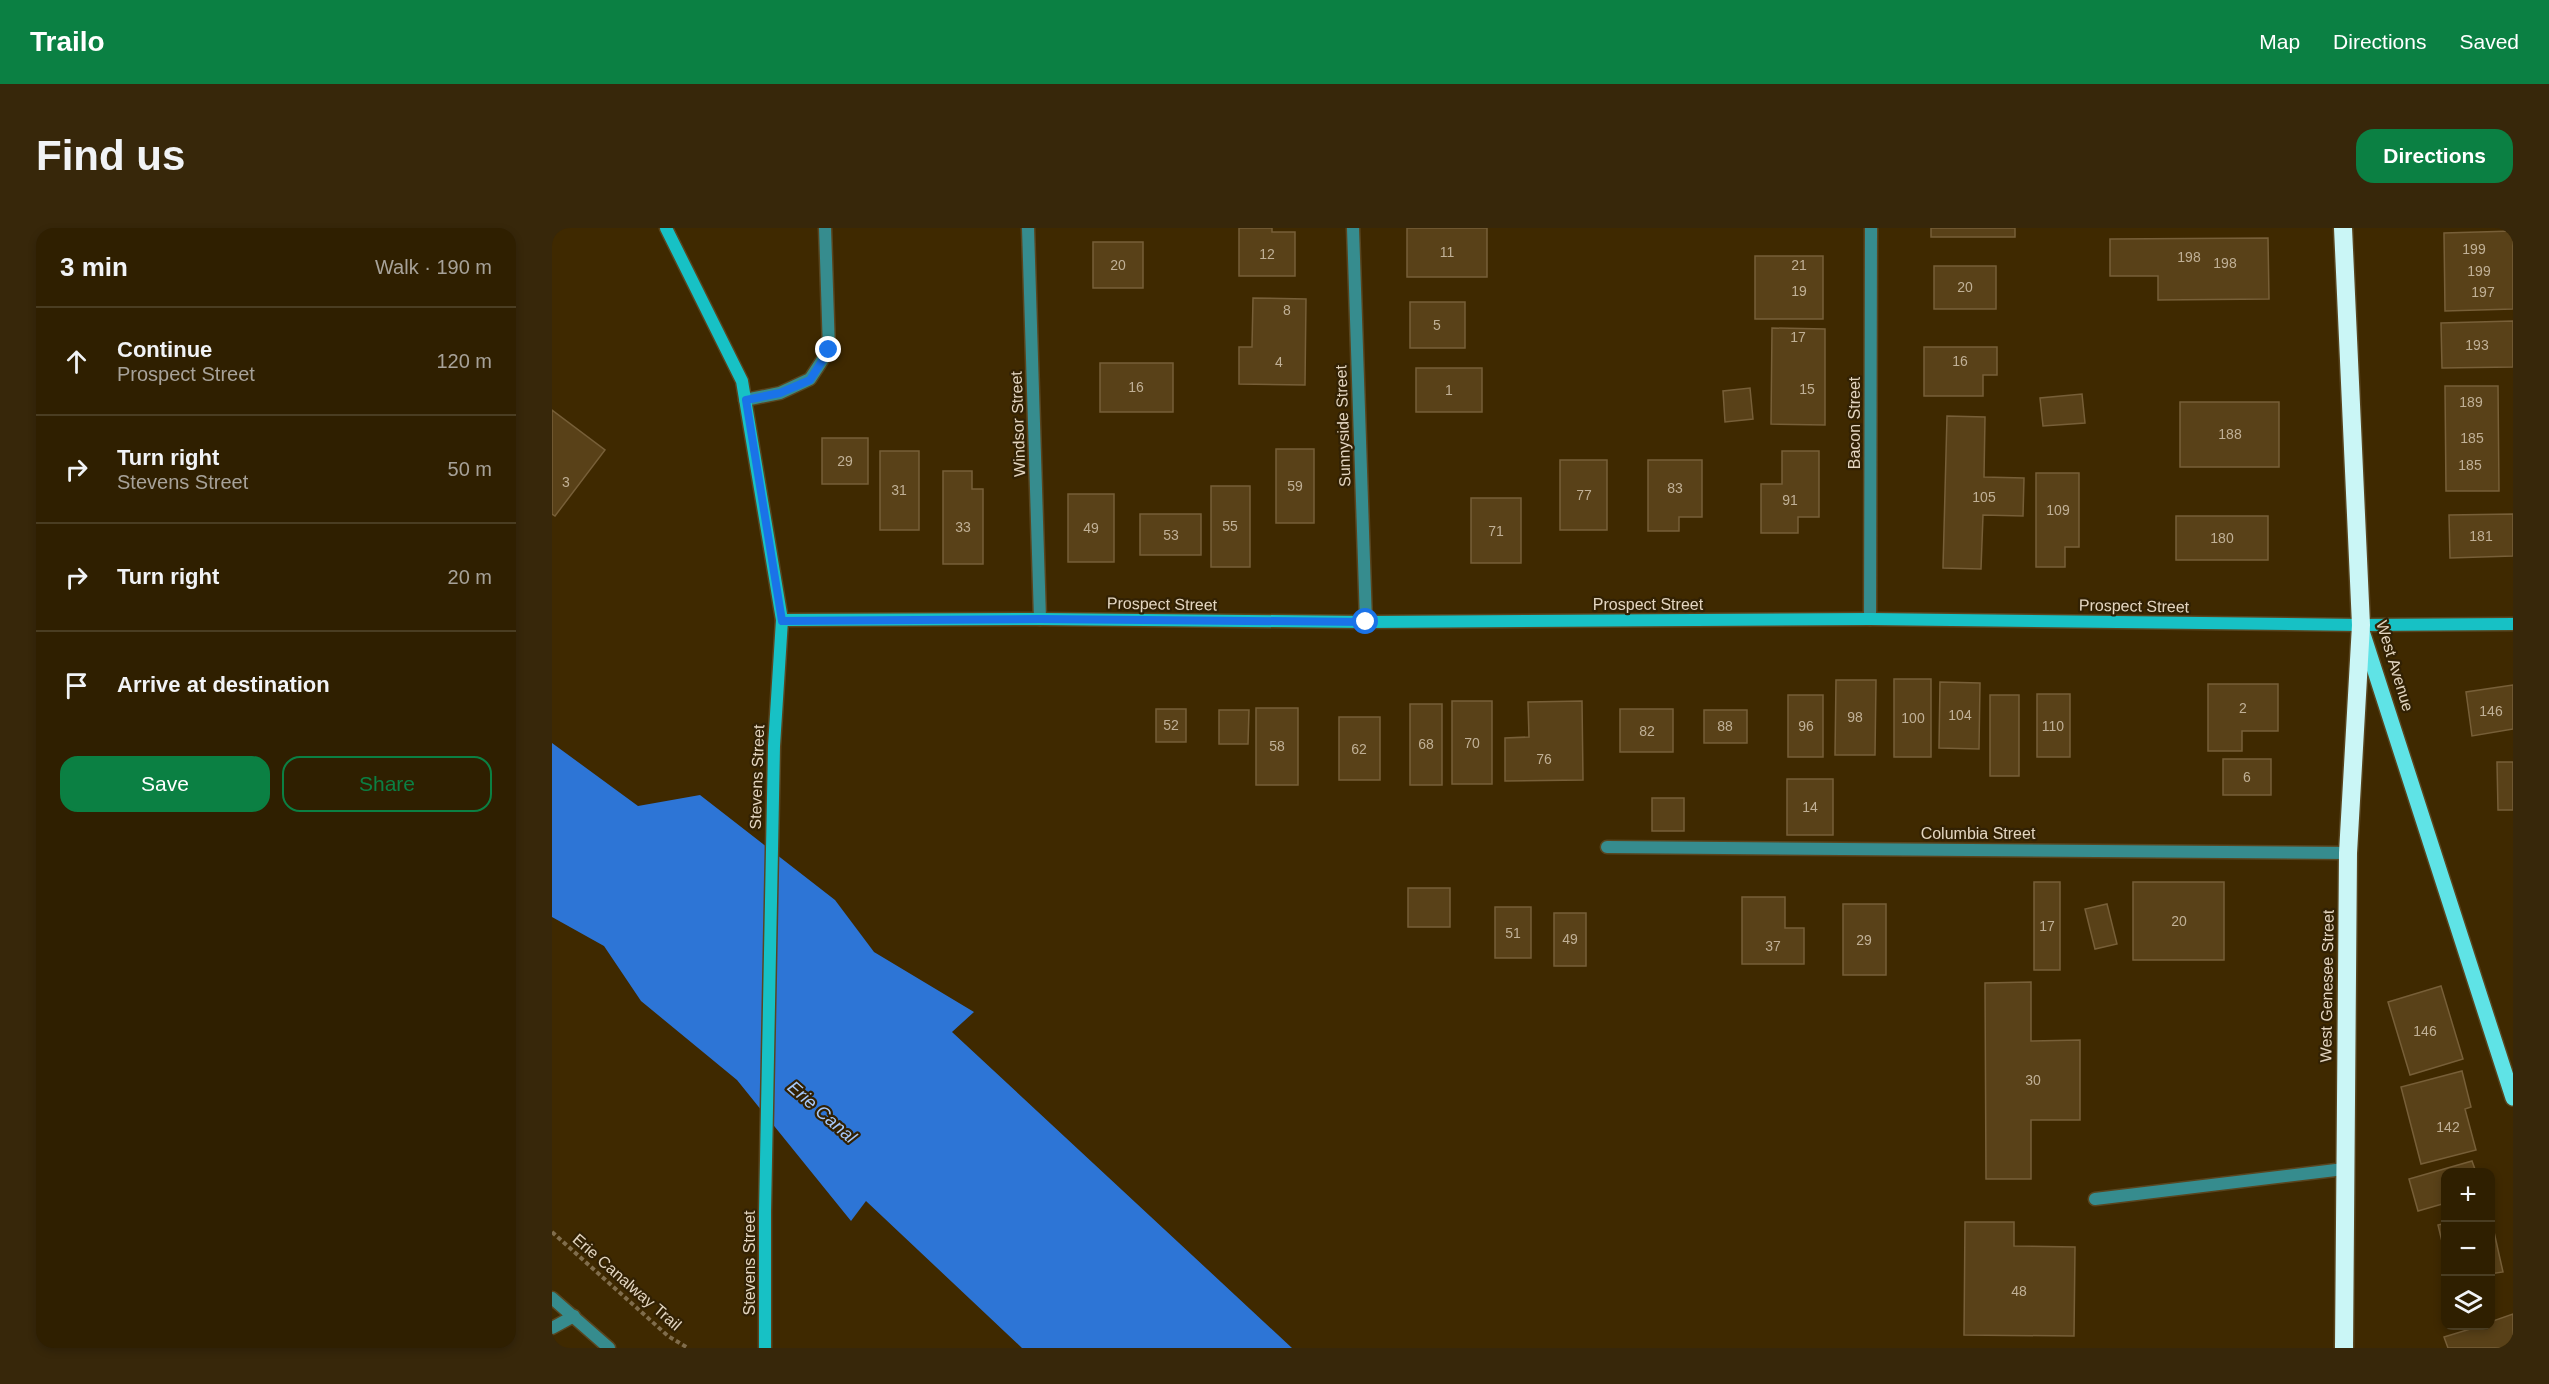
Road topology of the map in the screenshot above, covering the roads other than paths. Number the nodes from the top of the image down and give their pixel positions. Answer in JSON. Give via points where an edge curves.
{"nodes":[{"id":1,"x":666,"y":228,"type":"edge"},
{"id":2,"x":825,"y":228,"type":"edge"},
{"id":3,"x":1028,"y":228,"type":"edge"},
{"id":4,"x":1353,"y":228,"type":"edge"},
{"id":5,"x":1871,"y":228,"type":"edge"},
{"id":6,"x":2343,"y":228,"type":"edge"},
{"id":7,"x":746,"y":400,"type":"junction"},
{"id":8,"x":1040,"y":619,"type":"junction"},
{"id":9,"x":1870,"y":619,"type":"junction"},
{"id":10,"x":782,"y":621,"type":"junction"},
{"id":11,"x":1366,"y":622,"type":"junction"},
{"id":12,"x":2513,"y":624,"type":"edge"},
{"id":13,"x":2361,"y":625,"type":"junction"},
{"id":14,"x":1607,"y":847,"type":"dead end"},
{"id":15,"x":2348,"y":853,"type":"junction"},
{"id":16,"x":2513,"y":1098,"type":"edge"},
{"id":17,"x":2344,"y":1169,"type":"junction"},
{"id":18,"x":2095,"y":1199,"type":"dead end"},
{"id":19,"x":552,"y":1298,"type":"edge"},
{"id":20,"x":574,"y":1316,"type":"junction"},
{"id":21,"x":552,"y":1328,"type":"edge"},
{"id":22,"x":609,"y":1348,"type":"edge"},
{"id":23,"x":765,"y":1348,"type":"edge"},
{"id":24,"x":2343,"y":1348,"type":"edge"}],
"edges":[{"from":1,"to":7,"type":"street","name":"Stevens Street","via":[[742,381]]},
{"from":2,"to":7,"type":"street","via":[[829,350],[810,380],[780,393]]},
{"from":3,"to":8,"type":"street","name":"Windsor Street"},
{"from":4,"to":11,"type":"street","name":"Sunnyside Street"},
{"from":5,"to":9,"type":"street","name":"Bacon Street"},
{"from":6,"to":13,"type":"highway","name":"West Avenue"},
{"from":7,"to":10,"type":"street","name":"Stevens Street"},
{"from":8,"to":10,"type":"street","name":"Prospect Street"},
{"from":8,"to":11,"type":"street","name":"Prospect Street"},
{"from":9,"to":11,"type":"street","name":"Prospect Street"},
{"from":9,"to":13,"type":"street","name":"Prospect Street"},
{"from":10,"to":23,"type":"street","name":"Stevens Street","via":[[774,746]]},
{"from":12,"to":13,"type":"street","name":"Prospect Street"},
{"from":13,"to":15,"type":"highway","name":"West Genesee Street"},
{"from":13,"to":16,"type":"main road","name":"West Avenue"},
{"from":14,"to":15,"type":"street","name":"Columbia Street"},
{"from":15,"to":17,"type":"highway","name":"West Genesee Street"},
{"from":17,"to":18,"type":"street"},
{"from":17,"to":24,"type":"highway","name":"West Genesee Street"},
{"from":19,"to":20,"type":"street"},
{"from":20,"to":21,"type":"street"},
{"from":20,"to":22,"type":"street"}]}
